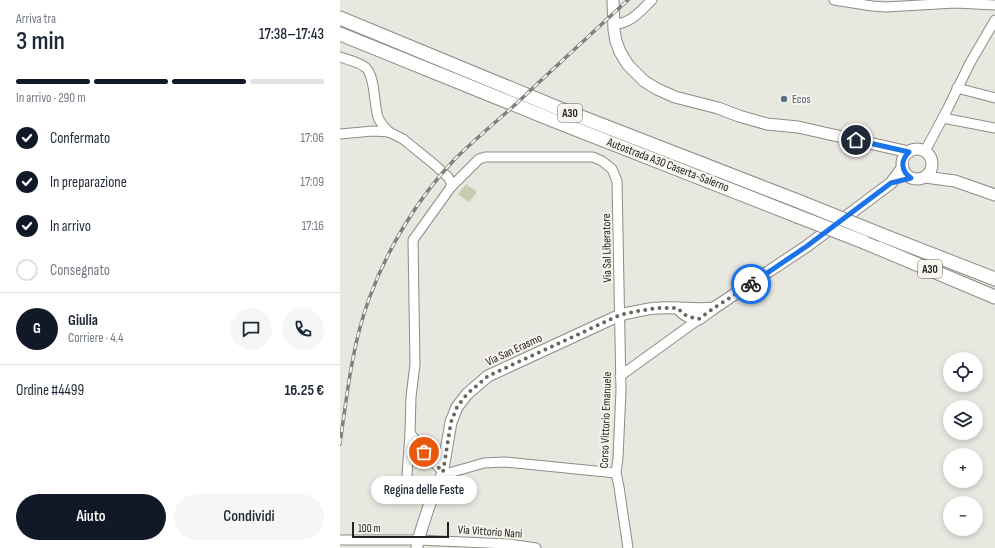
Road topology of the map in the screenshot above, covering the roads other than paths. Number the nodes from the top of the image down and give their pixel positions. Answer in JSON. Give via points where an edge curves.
{"nodes":[{"id":1,"x":614,"y":0,"type":"edge"},
{"id":2,"x":652,"y":0,"type":"edge"},
{"id":3,"x":834,"y":0,"type":"edge"},
{"id":4,"x":995,"y":5,"type":"edge"},
{"id":5,"x":340,"y":18,"type":"edge"},
{"id":6,"x":995,"y":20,"type":"edge"},
{"id":7,"x":614,"y":27,"type":"junction"},
{"id":8,"x":340,"y":34,"type":"edge"},
{"id":9,"x":340,"y":57,"type":"edge"},
{"id":10,"x":957,"y":88,"type":"junction"},
{"id":11,"x":995,"y":98,"type":"edge"},
{"id":12,"x":942,"y":118,"type":"junction"},
{"id":13,"x":995,"y":128,"type":"edge"},
{"id":14,"x":389,"y":132,"type":"junction"},
{"id":15,"x":340,"y":134,"type":"edge"},
{"id":16,"x":871,"y":144,"type":"junction"},
{"id":17,"x":925,"y":151,"type":"junction"},
{"id":18,"x":909,"y":152,"type":"junction"},
{"id":19,"x":932,"y":164,"type":"junction"},
{"id":20,"x":903,"y":166,"type":"junction"},
{"id":21,"x":925,"y":177,"type":"junction"},
{"id":22,"x":911,"y":178,"type":"junction"},
{"id":23,"x":955,"y":181,"type":"junction"},
{"id":24,"x":891,"y":183,"type":"junction"},
{"id":25,"x":451,"y":187,"type":"junction"},
{"id":26,"x":995,"y":195,"type":"edge"},
{"id":27,"x":995,"y":279,"type":"edge"},
{"id":28,"x":995,"y":297,"type":"edge"},
{"id":29,"x":714,"y":308,"type":"junction"},
{"id":30,"x":692,"y":309,"type":"junction"},
{"id":31,"x":680,"y":310,"type":"junction"},
{"id":32,"x":620,"y":315,"type":"junction"},
{"id":33,"x":699,"y":319,"type":"junction"},
{"id":34,"x":683,"y":331,"type":"junction"},
{"id":35,"x":620,"y":376,"type":"junction"},
{"id":36,"x":410,"y":433,"type":"junction"},
{"id":37,"x":616,"y":473,"type":"junction"},
{"id":38,"x":443,"y":474,"type":"junction"},
{"id":39,"x":406,"y":490,"type":"dead end"},
{"id":40,"x":340,"y":540,"type":"edge"},
{"id":41,"x":417,"y":544,"type":"edge"},
{"id":42,"x":536,"y":548,"type":"edge"},
{"id":43,"x":628,"y":548,"type":"edge"}],
"edges":[{"from":1,"to":7,"type":"main road"},
{"from":2,"to":7,"type":"street","via":[[630,20]]},
{"from":3,"to":4,"type":"street","via":[[886,7],[955,3]]},
{"from":5,"to":27,"type":"highway","name":"Autostrada A30 Caserta-Salerno","number":"A30","bridge":true,"via":[[558,108]]},
{"from":6,"to":10,"type":"street"},
{"from":7,"to":16,"type":"main road","via":[[620,52],[628,65],[656,89],[767,124],[794,126]]},
{"from":8,"to":28,"type":"highway","name":"Autostrada A30 Caserta-Salerno","number":"A30","bridge":true,"via":[[864,242]]},
{"from":9,"to":14,"type":"street","via":[[368,69],[378,117]]},
{"from":10,"to":11,"type":"street"},
{"from":10,"to":12,"type":"street"},
{"from":12,"to":13,"type":"street"},
{"from":12,"to":17,"type":"street"},
{"from":14,"to":15,"type":"street"},
{"from":14,"to":25,"type":"street","via":[[403,139],[435,165],[448,177]]},
{"from":16,"to":18,"type":"main road"},
{"from":16,"to":20,"type":"main road"},
{"from":17,"to":18,"type":"main road","via":[[917,149]]},
{"from":17,"to":19,"type":"main road","via":[[929,154]]},
{"from":18,"to":20,"type":"main road","via":[[905,155]]},
{"from":19,"to":21,"type":"main road"},
{"from":19,"to":23,"type":"main road"},
{"from":20,"to":22,"type":"main road"},
{"from":20,"to":24,"type":"main road"},
{"from":21,"to":22,"type":"main road"},
{"from":21,"to":23,"type":"main road"},
{"from":22,"to":24,"type":"main road"},
{"from":23,"to":26,"type":"main road"},
{"from":24,"to":29,"type":"main road","via":[[807,246]]},
{"from":25,"to":32,"type":"street","name":"Via Sal Liberatore","via":[[479,159],[485,157],[593,157],[602,161],[612,169],[617,181]]},
{"from":25,"to":36,"type":"street","via":[[413,240],[415,364]]},
{"from":29,"to":30,"type":"main road","name":"Via San Erasmo"},
{"from":29,"to":33,"type":"main road"},
{"from":30,"to":31,"type":"main road","name":"Via San Erasmo"},
{"from":30,"to":33,"type":"street"},
{"from":31,"to":32,"type":"main road","name":"Via San Erasmo","via":[[658,308]]},
{"from":31,"to":33,"type":"main road","name":"Via San Erasmo","via":[[690,317]]},
{"from":31,"to":34,"type":"street"},
{"from":32,"to":35,"type":"street","name":"Corso Vittorio Emanuele"},
{"from":32,"to":38,"type":"main road","name":"Via San Erasmo","via":[[488,376],[467,394],[457,407],[451,422]]},
{"from":33,"to":34,"type":"street"},
{"from":34,"to":35,"type":"street"},
{"from":35,"to":37,"type":"street","name":"Corso Vittorio Emanuele"},
{"from":36,"to":38,"type":"street"},
{"from":36,"to":39,"type":"street"},
{"from":37,"to":38,"type":"street","via":[[505,462],[484,463]]},
{"from":37,"to":43,"type":"street","name":"Corso Vittorio Emanuele"},
{"from":38,"to":41,"type":"main road","name":"Via San Erasmo"},
{"from":40,"to":41,"type":"street","name":"Via Vittorio Nani"},
{"from":41,"to":42,"type":"street","name":"Via Vittorio Nani","via":[[509,544]]}]}
